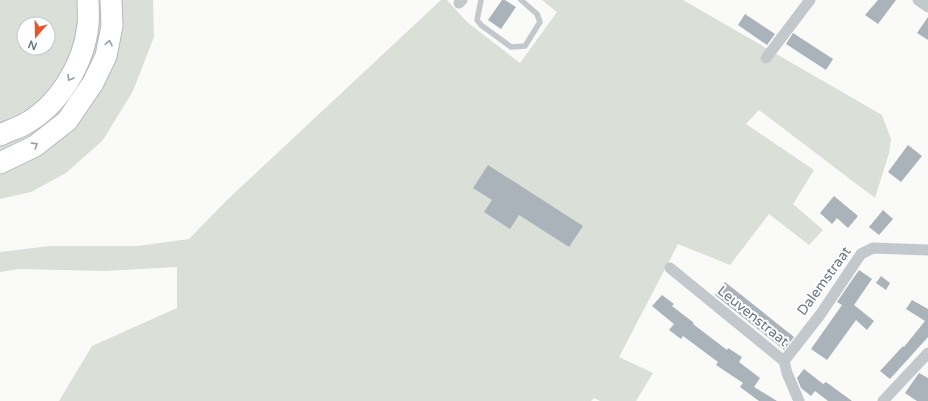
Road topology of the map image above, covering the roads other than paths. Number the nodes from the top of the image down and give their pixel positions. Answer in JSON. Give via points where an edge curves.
{"nodes":[{"id":1,"x":88,"y":0,"type":"edge"},
{"id":2,"x":111,"y":0,"type":"edge"},
{"id":3,"x":481,"y":0,"type":"edge"},
{"id":4,"x":521,"y":0,"type":"edge"},
{"id":5,"x":810,"y":0,"type":"edge"},
{"id":6,"x":918,"y":0,"type":"edge"},
{"id":7,"x":928,"y":7,"type":"edge"},
{"id":8,"x":766,"y":58,"type":"dead end"},
{"id":9,"x":0,"y":135,"type":"edge"},
{"id":10,"x":0,"y":163,"type":"edge"},
{"id":11,"x":928,"y":250,"type":"edge"},
{"id":12,"x":670,"y":268,"type":"dead end"},
{"id":13,"x":928,"y":353,"type":"edge"},
{"id":14,"x":784,"y":361,"type":"junction"},
{"id":15,"x":799,"y":401,"type":"edge"},
{"id":16,"x":883,"y":401,"type":"edge"}],
"edges":[{"from":1,"to":9,"type":"highway","one_way":true,"via":[[88,25],[83,48],[63,89],[24,125]]},
{"from":10,"to":2,"type":"highway","one_way":true,"via":[[35,146],[67,121],[93,83],[106,56],[112,26]]},
{"from":3,"to":4,"type":"lane","via":[[477,20],[511,47],[517,48],[525,46],[540,22],[537,14]]},
{"from":5,"to":8,"type":"street"},
{"from":6,"to":7,"type":"street"},
{"from":11,"to":14,"type":"street","name":"Dalemstraat","via":[[873,248],[861,254],[820,315]]},
{"from":12,"to":14,"type":"street","name":"Leuvenstraat"},
{"from":13,"to":16,"type":"street"},
{"from":14,"to":15,"type":"street","name":"Leuvenstraat","via":[[786,373]]}]}
